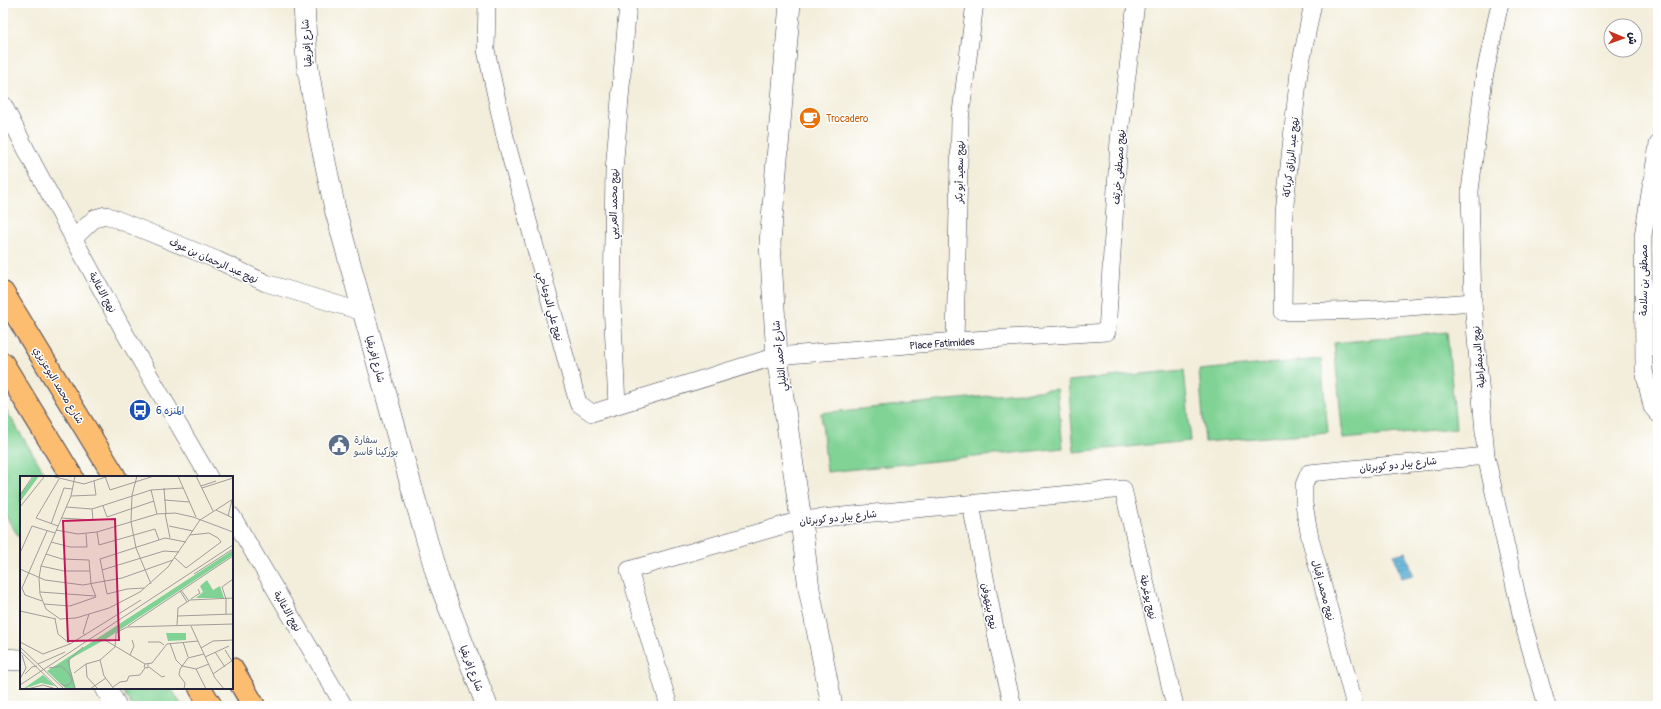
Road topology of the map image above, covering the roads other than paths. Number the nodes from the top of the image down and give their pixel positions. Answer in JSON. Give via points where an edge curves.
{"nodes":[{"id":1,"x":304,"y":3,"type":"edge"},
{"id":2,"x":487,"y":3,"type":"edge"},
{"id":3,"x":628,"y":3,"type":"edge"},
{"id":4,"x":790,"y":3,"type":"edge"},
{"id":5,"x":975,"y":3,"type":"edge"},
{"id":6,"x":1136,"y":3,"type":"edge"},
{"id":7,"x":1313,"y":3,"type":"edge"},
{"id":8,"x":1500,"y":3,"type":"edge"},
{"id":9,"x":3,"y":104,"type":"edge"},
{"id":10,"x":1658,"y":144,"type":"edge"},
{"id":11,"x":73,"y":239,"type":"junction"},
{"id":12,"x":3,"y":293,"type":"edge"},
{"id":13,"x":1473,"y":302,"type":"junction"},
{"id":14,"x":363,"y":312,"type":"junction"},
{"id":15,"x":1107,"y":332,"type":"joint"},
{"id":16,"x":955,"y":341,"type":"junction"},
{"id":17,"x":777,"y":356,"type":"junction"},
{"id":18,"x":3,"y":364,"type":"edge"},
{"id":19,"x":617,"y":405,"type":"junction"},
{"id":20,"x":1658,"y":414,"type":"edge"},
{"id":21,"x":1486,"y":456,"type":"junction"},
{"id":22,"x":1309,"y":473,"type":"joint"},
{"id":23,"x":71,"y":476,"type":"edge"},
{"id":24,"x":114,"y":476,"type":"edge"},
{"id":25,"x":208,"y":476,"type":"edge"},
{"id":26,"x":1123,"y":489,"type":"joint"},
{"id":27,"x":971,"y":505,"type":"junction"},
{"id":28,"x":233,"y":518,"type":"edge"},
{"id":29,"x":801,"y":520,"type":"junction"},
{"id":30,"x":3,"y":659,"type":"edge"},
{"id":31,"x":20,"y":660,"type":"edge"},
{"id":32,"x":233,"y":671,"type":"edge"},
{"id":33,"x":107,"y":689,"type":"edge"},
{"id":34,"x":201,"y":689,"type":"edge"},
{"id":35,"x":116,"y":706,"type":"edge"},
{"id":36,"x":211,"y":706,"type":"edge"},
{"id":37,"x":254,"y":706,"type":"edge"},
{"id":38,"x":344,"y":706,"type":"edge"},
{"id":39,"x":487,"y":706,"type":"edge"},
{"id":40,"x":668,"y":706,"type":"edge"},
{"id":41,"x":832,"y":706,"type":"edge"},
{"id":42,"x":1013,"y":706,"type":"edge"},
{"id":43,"x":1175,"y":706,"type":"edge"},
{"id":44,"x":1355,"y":706,"type":"edge"},
{"id":45,"x":1548,"y":706,"type":"edge"}],
"edges":[{"from":1,"to":14,"type":"street","name":"شارع إفريقيا","via":[[306,64],[319,133],[335,209]]},
{"from":2,"to":19,"type":"street","name":"نهج علي الدوعاجي","via":[[486,50],[505,137],[578,403],[592,413]]},
{"from":3,"to":19,"type":"street","name":"نهج محمد العريبي","via":[[614,170],[612,304]]},
{"from":4,"to":17,"type":"street","name":"شارع أحمد التليلي","via":[[770,243]]},
{"from":5,"to":16,"type":"street","name":"نهج سعيد أبو بكر","via":[[960,120]]},
{"from":6,"to":15,"type":"street","name":"نهج مصطفى خريّف","via":[[1119,140]]},
{"from":7,"to":13,"type":"street","name":"نهج عبد الرزاق كرباكة","via":[[1299,72],[1284,214],[1283,312],[1371,310]]},
{"from":8,"to":13,"type":"street","name":"نهج الديمقراطية","via":[[1484,78],[1470,191]]},
{"from":9,"to":11,"type":"street","name":"نهج الاغالبة"},
{"from":10,"to":20,"type":"street","name":"مصطفى بن سلامة","via":[[1643,236],[1644,370],[1652,407]]},
{"from":11,"to":14,"type":"street","name":"نهج عبد الرحمان بن عوف","via":[[95,218],[106,215],[217,260],[266,283]]},
{"from":11,"to":25,"type":"street","name":"نهج الاغالبة"},
{"from":12,"to":24,"type":"highway","name":"شارع محمد البوعزيزي"},
{"from":13,"to":21,"type":"street","name":"نهج الديمقراطية"},
{"from":14,"to":39,"type":"street","name":"شارع إفريقيا","via":[[438,580]]},
{"from":15,"to":16,"type":"street","name":"Place Fatimides"},
{"from":16,"to":17,"type":"street","name":"Place Fatimides"},
{"from":17,"to":19,"type":"street","name":"نهج علي الدوعاجي"},
{"from":17,"to":29,"type":"street","name":"شارع أحمد التليلي"},
{"from":18,"to":23,"type":"highway"},
{"from":21,"to":22,"type":"street","name":"شارع بيار دو كوبرتان"},
{"from":21,"to":45,"type":"street","name":"نهج الديمقراطية","via":[[1523,623]]},
{"from":22,"to":44,"type":"street","name":"نهج محمد إقبال","via":[[1304,485],[1304,504],[1310,538]]},
{"from":26,"to":27,"type":"street","name":"شارع بيار دو كوبرتان"},
{"from":26,"to":43,"type":"street","name":"نهج يوغرطة"},
{"from":27,"to":29,"type":"street","name":"شارع بيار دو كوبرتان"},
{"from":27,"to":42,"type":"street","name":"نهج بيتهوفن","via":[[999,649]]},
{"from":28,"to":38,"type":"street","name":"نهج الاغالبة"},
{"from":29,"to":40,"type":"street","name":"شارع بيار دو كوبرتان","via":[[629,570]]},
{"from":29,"to":41,"type":"street","name":"شارع أحمد التليلي","via":[[809,589]]},
{"from":30,"to":31,"type":"street"},
{"from":32,"to":37,"type":"highway"},
{"from":33,"to":35,"type":"street"},
{"from":34,"to":36,"type":"highway"}]}
